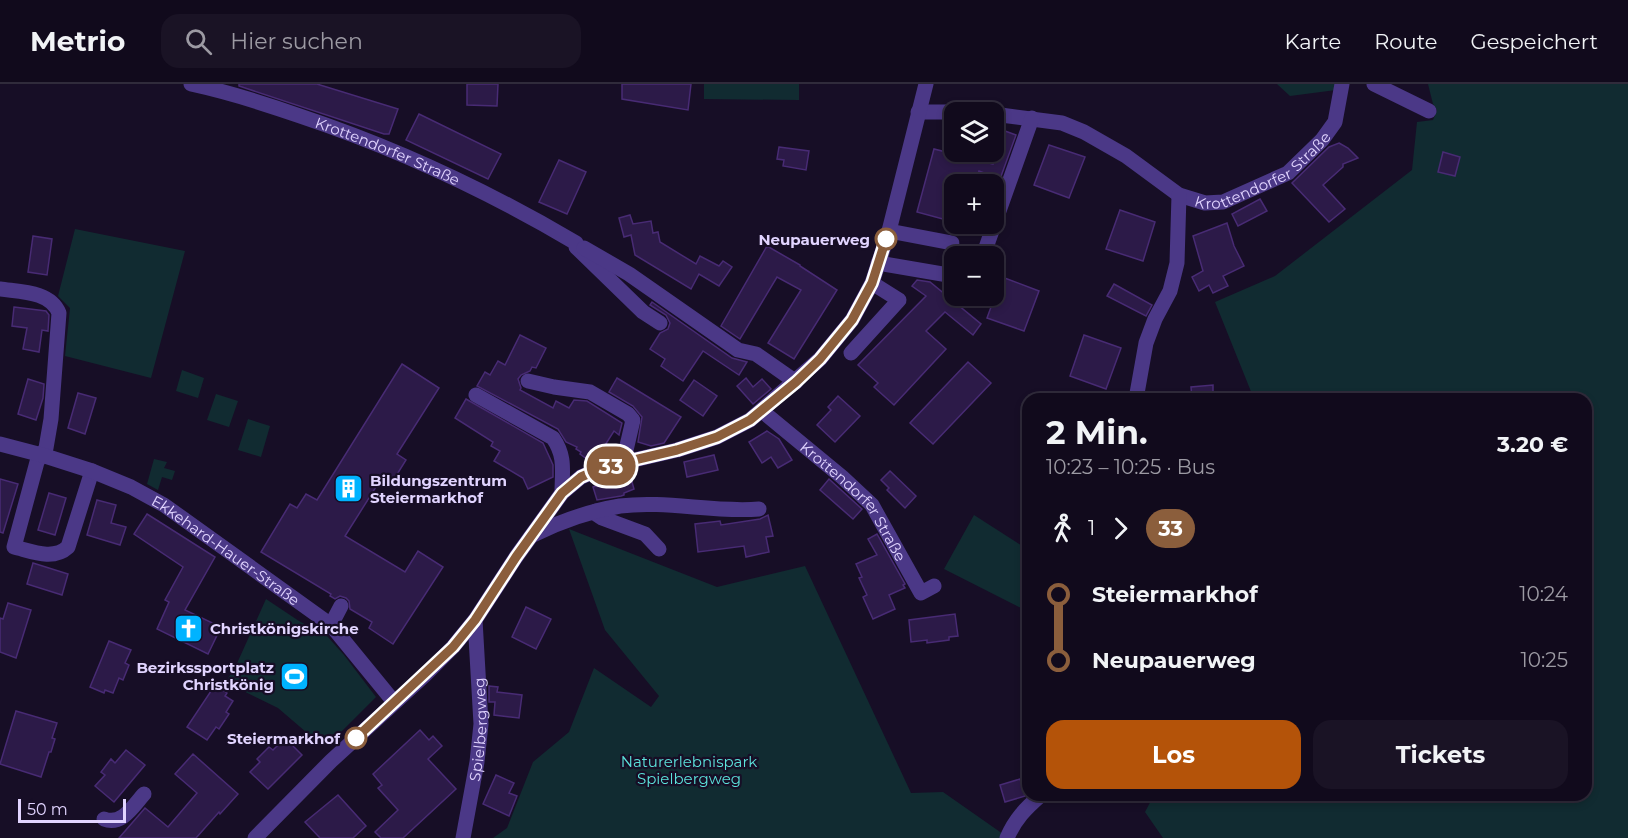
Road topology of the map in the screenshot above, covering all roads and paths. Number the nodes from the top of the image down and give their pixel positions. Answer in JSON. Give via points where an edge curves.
{"nodes":[{"id":1,"x":191,"y":84,"type":"edge"},
{"id":2,"x":926,"y":84,"type":"edge"},
{"id":3,"x":1342,"y":84,"type":"edge"},
{"id":4,"x":1355,"y":84,"type":"edge"},
{"id":5,"x":1374,"y":84,"type":"edge"},
{"id":6,"x":228,"y":88,"type":"edge"},
{"id":7,"x":1340,"y":102,"type":"junction"},
{"id":8,"x":1429,"y":111,"type":"dead end"},
{"id":9,"x":918,"y":112,"type":"junction"},
{"id":10,"x":944,"y":112,"type":"edge"},
{"id":11,"x":1004,"y":115,"type":"edge"},
{"id":12,"x":1032,"y":118,"type":"junction"},
{"id":13,"x":1179,"y":195,"type":"junction"},
{"id":14,"x":889,"y":231,"type":"junction"},
{"id":15,"x":576,"y":243,"type":"junction"},
{"id":16,"x":952,"y":243,"type":"dead end"},
{"id":17,"x":987,"y":246,"type":"edge"},
{"id":18,"x":878,"y":263,"type":"junction"},
{"id":19,"x":944,"y":274,"type":"edge"},
{"id":20,"x":872,"y":283,"type":"junction"},
{"id":21,"x":0,"y":289,"type":"edge"},
{"id":22,"x":660,"y":323,"type":"dead end"},
{"id":23,"x":836,"y":341,"type":"junction"},
{"id":24,"x":528,"y":381,"type":"dead end"},
{"id":25,"x":796,"y":382,"type":"junction"},
{"id":26,"x":1137,"y":393,"type":"edge"},
{"id":27,"x":476,"y":394,"type":"dead end"},
{"id":28,"x":762,"y":411,"type":"junction"},
{"id":29,"x":0,"y":444,"type":"edge"},
{"id":30,"x":42,"y":455,"type":"junction"},
{"id":31,"x":623,"y":463,"type":"junction"},
{"id":32,"x":92,"y":471,"type":"junction"},
{"id":33,"x":562,"y":493,"type":"junction"},
{"id":34,"x":759,"y":509,"type":"dead end"},
{"id":35,"x":596,"y":511,"type":"junction"},
{"id":36,"x":530,"y":537,"type":"junction"},
{"id":37,"x":7,"y":545,"type":"edge"},
{"id":38,"x":659,"y":549,"type":"dead end"},
{"id":39,"x":934,"y":586,"type":"dead end"},
{"id":40,"x":341,"y":606,"type":"dead end"},
{"id":41,"x":475,"y":620,"type":"junction"},
{"id":42,"x":331,"y":625,"type":"junction"},
{"id":43,"x":394,"y":702,"type":"junction"},
{"id":44,"x":144,"y":794,"type":"dead end"},
{"id":45,"x":1034,"y":801,"type":"edge"},
{"id":46,"x":104,"y":819,"type":"dead end"},
{"id":47,"x":255,"y":838,"type":"edge"},
{"id":48,"x":463,"y":838,"type":"edge"},
{"id":49,"x":1007,"y":838,"type":"edge"}],
"edges":[{"from":1,"to":6,"type":"street","name":"Krottendorfer Straße"},
{"from":2,"to":9,"type":"street"},
{"from":3,"to":7,"type":"street","name":"Krottendorfer Straße"},
{"from":4,"to":7,"type":"street"},
{"from":5,"to":8,"type":"street"},
{"from":6,"to":15,"type":"street","name":"Krottendorfer Straße","via":[[405,154]]},
{"from":7,"to":13,"type":"street","name":"Krottendorfer Straße","via":[[1335,122],[1322,140],[1281,177],[1223,202]]},
{"from":9,"to":10,"type":"street"},
{"from":9,"to":14,"type":"street"},
{"from":11,"to":12,"type":"street"},
{"from":12,"to":13,"type":"street","via":[[1084,132],[1126,156]]},
{"from":12,"to":17,"type":"street"},
{"from":13,"to":26,"type":"street","via":[[1177,263],[1170,291],[1146,343]]},
{"from":14,"to":16,"type":"street"},
{"from":14,"to":18,"type":"street"},
{"from":15,"to":22,"type":"street","name":"Krottendorfer Straße","via":[[643,312]]},
{"from":15,"to":25,"type":"street","name":"Krottendorfer Straße","via":[[620,268],[738,350],[756,354]]},
{"from":18,"to":19,"type":"street"},
{"from":18,"to":20,"type":"street"},
{"from":20,"to":23,"type":"street"},
{"from":20,"to":23,"type":"street","via":[[899,300],[856,357]]},
{"from":21,"to":30,"type":"street","via":[[37,294],[55,304],[58,313],[51,418]]},
{"from":23,"to":25,"type":"street"},
{"from":24,"to":31,"type":"street","via":[[590,392],[628,414],[633,420]]},
{"from":25,"to":28,"type":"street"},
{"from":27,"to":33,"type":"street","via":[[553,438],[563,460]]},
{"from":28,"to":31,"type":"street","via":[[717,437]]},
{"from":28,"to":39,"type":"street","name":"Krottendorfer Straße","via":[[872,505],[921,593]]},
{"from":29,"to":30,"type":"street","name":"Ekkehard-Hauer-Straße"},
{"from":30,"to":32,"type":"street","name":"Ekkehard-Hauer-Straße"},
{"from":30,"to":37,"type":"street"},
{"from":31,"to":33,"type":"street","via":[[581,477]]},
{"from":32,"to":37,"type":"street","via":[[68,548],[51,555]]},
{"from":32,"to":42,"type":"street","name":"Ekkehard-Hauer-Straße","via":[[164,505]]},
{"from":33,"to":36,"type":"street"},
{"from":34,"to":35,"type":"street","via":[[622,506]]},
{"from":35,"to":36,"type":"street"},
{"from":35,"to":38,"type":"street","via":[[602,518],[645,534]]},
{"from":36,"to":41,"type":"street"},
{"from":40,"to":42,"type":"street"},
{"from":41,"to":43,"type":"street","via":[[453,647]]},
{"from":41,"to":48,"type":"street","name":"Spielbergweg","via":[[481,724]]},
{"from":42,"to":43,"type":"street","name":"Ekkehard-Hauer-Straße"},
{"from":43,"to":47,"type":"street"},
{"from":44,"to":46,"type":"street","via":[[119,820]]},
{"from":45,"to":49,"type":"street","via":[[1012,826]]}]}
